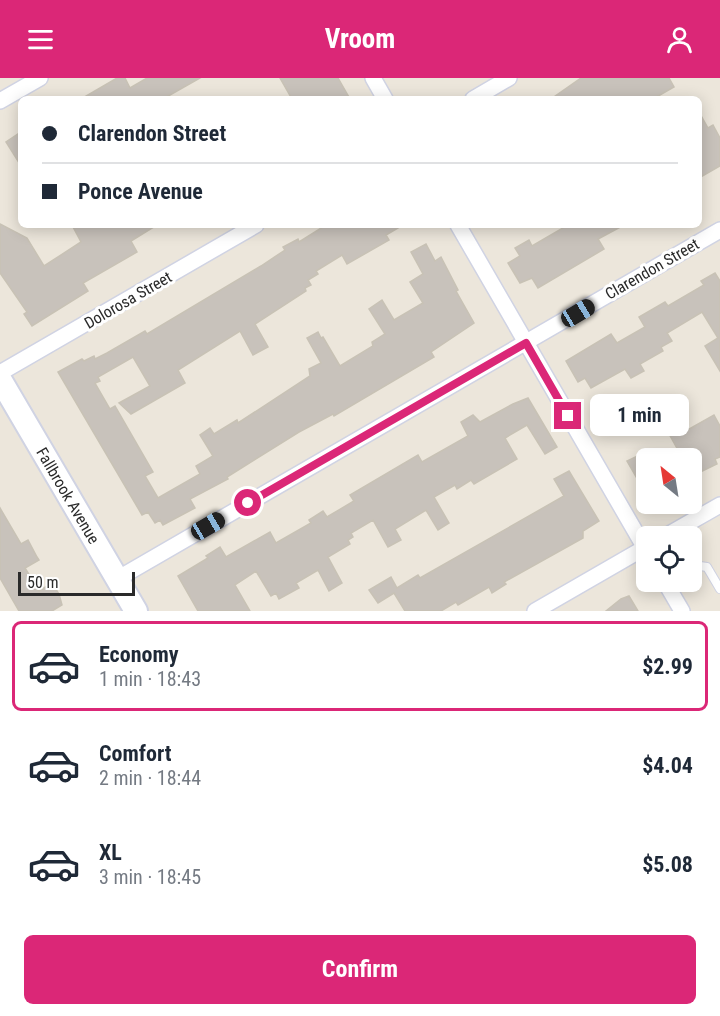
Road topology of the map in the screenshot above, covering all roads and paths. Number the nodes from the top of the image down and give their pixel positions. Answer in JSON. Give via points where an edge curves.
{"nodes":[{"id":1,"x":40,"y":78,"type":"edge"},
{"id":2,"x":373,"y":78,"type":"edge"},
{"id":3,"x":509,"y":78,"type":"edge"},
{"id":4,"x":383,"y":96,"type":"edge"},
{"id":5,"x":478,"y":96,"type":"edge"},
{"id":6,"x":0,"y":101,"type":"edge"},
{"id":7,"x":251,"y":228,"type":"edge"},
{"id":8,"x":460,"y":228,"type":"edge"},
{"id":9,"x":720,"y":230,"type":"edge"},
{"id":10,"x":526,"y":343,"type":"junction"},
{"id":11,"x":0,"y":373,"type":"edge"},
{"id":12,"x":0,"y":379,"type":"edge"},
{"id":13,"x":720,"y":505,"type":"edge"},
{"id":14,"x":683,"y":526,"type":"edge"},
{"id":15,"x":636,"y":531,"type":"edge"},
{"id":16,"x":636,"y":554,"type":"edge"},
{"id":17,"x":702,"y":566,"type":"edge"},
{"id":18,"x":117,"y":579,"type":"junction"},
{"id":19,"x":720,"y":589,"type":"edge"},
{"id":20,"x":672,"y":592,"type":"edge"},
{"id":21,"x":136,"y":611,"type":"edge"},
{"id":22,"x":535,"y":611,"type":"edge"},
{"id":23,"x":682,"y":611,"type":"edge"}],
"edges":[{"from":1,"to":6,"type":"street"},
{"from":2,"to":4,"type":"street"},
{"from":3,"to":5,"type":"street"},
{"from":7,"to":11,"type":"street","name":"Dolorosa Street"},
{"from":8,"to":10,"type":"street"},
{"from":9,"to":10,"type":"street","name":"Clarendon Street"},
{"from":10,"to":15,"type":"street"},
{"from":10,"to":18,"type":"street","name":"Clarendon Street"},
{"from":12,"to":18,"type":"main road","name":"Fallbrook Avenue"},
{"from":13,"to":14,"type":"street"},
{"from":16,"to":22,"type":"street"},
{"from":17,"to":19,"type":"lane","via":[[707,567]]},
{"from":18,"to":21,"type":"main road","name":"Fallbrook Avenue"},
{"from":20,"to":23,"type":"street"}]}
